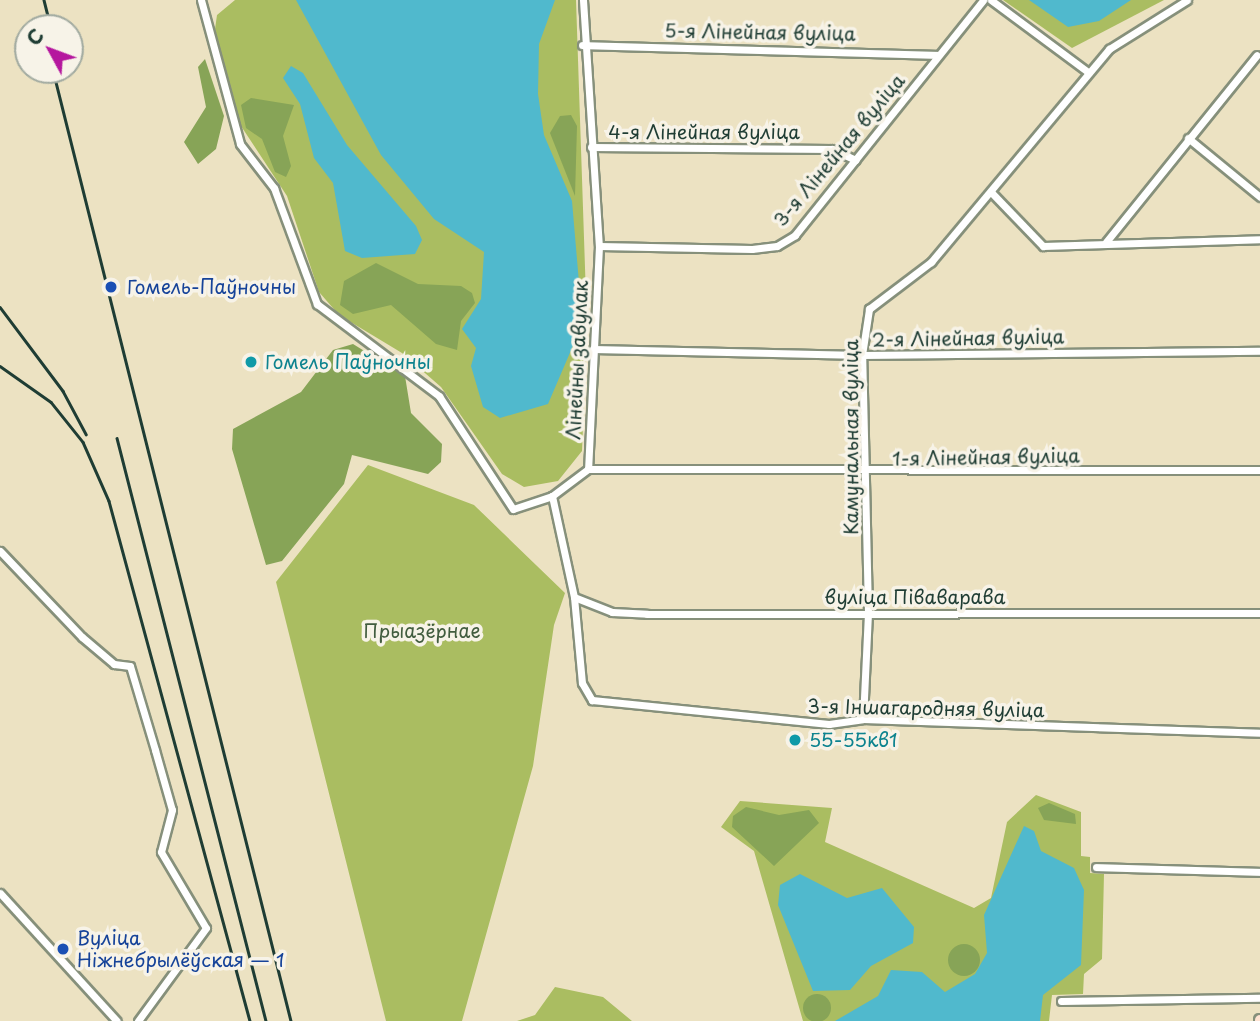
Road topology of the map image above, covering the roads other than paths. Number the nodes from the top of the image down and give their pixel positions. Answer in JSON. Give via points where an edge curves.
{"nodes":[{"id":1,"x":201,"y":0,"type":"edge"},
{"id":2,"x":583,"y":0,"type":"edge"},
{"id":3,"x":983,"y":0,"type":"edge"},
{"id":4,"x":991,"y":0,"type":"edge"},
{"id":5,"x":1187,"y":0,"type":"edge"},
{"id":6,"x":583,"y":45,"type":"junction"},
{"id":7,"x":937,"y":55,"type":"junction"},
{"id":8,"x":1257,"y":55,"type":"dead end"},
{"id":9,"x":1088,"y":72,"type":"junction"},
{"id":10,"x":1188,"y":138,"type":"junction"},
{"id":11,"x":592,"y":147,"type":"junction"},
{"id":12,"x":856,"y":160,"type":"junction"},
{"id":13,"x":991,"y":192,"type":"junction"},
{"id":14,"x":1260,"y":197,"type":"edge"},
{"id":15,"x":1260,"y":239,"type":"edge"},
{"id":16,"x":1106,"y":242,"type":"junction"},
{"id":17,"x":599,"y":246,"type":"junction"},
{"id":18,"x":593,"y":349,"type":"junction"},
{"id":19,"x":1260,"y":351,"type":"edge"},
{"id":20,"x":862,"y":355,"type":"junction"},
{"id":21,"x":588,"y":469,"type":"junction"},
{"id":22,"x":1260,"y":470,"type":"edge"},
{"id":23,"x":867,"y":474,"type":"junction"},
{"id":24,"x":552,"y":496,"type":"junction"},
{"id":25,"x":0,"y":551,"type":"edge"},
{"id":26,"x":574,"y":597,"type":"junction"},
{"id":27,"x":868,"y":612,"type":"junction"},
{"id":28,"x":1260,"y":613,"type":"edge"},
{"id":29,"x":863,"y":719,"type":"junction"},
{"id":30,"x":1260,"y":733,"type":"edge"},
{"id":31,"x":1096,"y":867,"type":"dead end"},
{"id":32,"x":1260,"y":872,"type":"edge"},
{"id":33,"x":0,"y":893,"type":"edge"},
{"id":34,"x":1260,"y":998,"type":"edge"},
{"id":35,"x":1061,"y":1001,"type":"dead end"},
{"id":36,"x":117,"y":1021,"type":"edge"},
{"id":37,"x":138,"y":1021,"type":"edge"}],
"edges":[{"from":1,"to":24,"type":"street","name":"Лінейны завулак","via":[[240,144],[274,188],[317,304],[439,396],[513,509]]},
{"from":2,"to":6,"type":"street","name":"Лінейны завулак"},
{"from":3,"to":7,"type":"street","name":"3-я Лінейная вуліца"},
{"from":4,"to":9,"type":"street"},
{"from":5,"to":9,"type":"street","name":"Камунальная вуліца","via":[[1135,28]]},
{"from":6,"to":7,"type":"street","name":"5-я Лінейная вуліца"},
{"from":6,"to":11,"type":"street","name":"Лінейны завулак"},
{"from":7,"to":12,"type":"street","name":"3-я Лінейная вуліца"},
{"from":8,"to":10,"type":"street"},
{"from":9,"to":13,"type":"street","name":"Камунальная вуліца"},
{"from":10,"to":14,"type":"street"},
{"from":10,"to":16,"type":"street"},
{"from":11,"to":12,"type":"street","name":"4-я Лінейная вуліца","via":[[832,149]]},
{"from":11,"to":17,"type":"street","name":"Лінейны завулак"},
{"from":12,"to":17,"type":"street","name":"3-я Лінейная вуліца","via":[[795,234],[777,246]]},
{"from":13,"to":16,"type":"street","via":[[1043,246]]},
{"from":13,"to":20,"type":"street","name":"Камунальная вуліца","via":[[931,261],[869,309]]},
{"from":15,"to":16,"type":"street"},
{"from":17,"to":18,"type":"street","name":"Лінейны завулак"},
{"from":18,"to":20,"type":"street","name":"2-я Лінейная вуліца"},
{"from":18,"to":21,"type":"street","name":"Лінейны завулак"},
{"from":19,"to":20,"type":"street","name":"2-я Лінейная вуліца"},
{"from":20,"to":23,"type":"street","name":"Камунальная вуліца"},
{"from":21,"to":23,"type":"street","name":"1-я Лінейная вуліца"},
{"from":21,"to":24,"type":"street","name":"Лінейны завулак"},
{"from":22,"to":23,"type":"street","name":"1-я Лінейная вуліца"},
{"from":23,"to":27,"type":"street","name":"Камунальная вуліца"},
{"from":24,"to":26,"type":"street"},
{"from":25,"to":37,"type":"street","via":[[82,637],[114,664],[130,666],[172,810],[161,852],[206,928]]},
{"from":26,"to":27,"type":"street","name":"вуліца Піваварава","via":[[612,612],[647,614]]},
{"from":26,"to":29,"type":"street","name":"3-я Іншагародняя вуліца","via":[[582,683],[592,700],[829,724]]},
{"from":27,"to":28,"type":"street","name":"вуліца Піваварава"},
{"from":27,"to":29,"type":"street","name":"Камунальная вуліца"},
{"from":29,"to":30,"type":"street","name":"3-я Іншагародняя вуліца"},
{"from":31,"to":32,"type":"street"},
{"from":33,"to":36,"type":"street"},
{"from":34,"to":35,"type":"street"}]}
